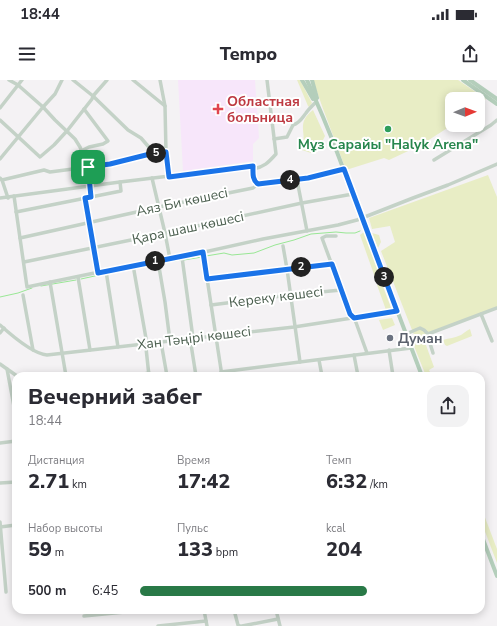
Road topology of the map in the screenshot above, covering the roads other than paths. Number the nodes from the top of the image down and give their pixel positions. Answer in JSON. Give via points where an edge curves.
{"nodes":[{"id":1,"x":9,"y":80,"type":"edge"},
{"id":2,"x":22,"y":80,"type":"edge"},
{"id":3,"x":62,"y":80,"type":"edge"},
{"id":4,"x":74,"y":80,"type":"edge"},
{"id":5,"x":107,"y":80,"type":"edge"},
{"id":6,"x":133,"y":80,"type":"edge"},
{"id":7,"x":160,"y":80,"type":"edge"},
{"id":8,"x":267,"y":80,"type":"edge"},
{"id":9,"x":302,"y":80,"type":"edge"},
{"id":10,"x":306,"y":80,"type":"edge"},
{"id":11,"x":312,"y":80,"type":"edge"},
{"id":12,"x":463,"y":80,"type":"edge"},
{"id":13,"x":470,"y":80,"type":"edge"},
{"id":14,"x":18,"y":85,"type":"junction"},
{"id":15,"x":93,"y":96,"type":"junction"},
{"id":16,"x":497,"y":99,"type":"edge"},
{"id":17,"x":315,"y":103,"type":"junction"},
{"id":18,"x":497,"y":104,"type":"edge"},
{"id":19,"x":165,"y":106,"type":"junction"},
{"id":20,"x":43,"y":107,"type":"junction"},
{"id":21,"x":0,"y":108,"type":"edge"},
{"id":22,"x":84,"y":109,"type":"junction"},
{"id":23,"x":324,"y":117,"type":"junction"},
{"id":24,"x":0,"y":120,"type":"edge"},
{"id":25,"x":497,"y":120,"type":"edge"},
{"id":26,"x":67,"y":132,"type":"junction"},
{"id":27,"x":18,"y":137,"type":"junction"},
{"id":28,"x":274,"y":139,"type":"junction"},
{"id":29,"x":81,"y":151,"type":"junction"},
{"id":30,"x":166,"y":152,"type":"junction"},
{"id":31,"x":154,"y":153,"type":"junction"},
{"id":32,"x":0,"y":159,"type":"edge"},
{"id":33,"x":434,"y":160,"type":"dead end"},
{"id":34,"x":497,"y":164,"type":"edge"},
{"id":35,"x":88,"y":167,"type":"junction"},
{"id":36,"x":253,"y":168,"type":"junction"},
{"id":37,"x":344,"y":169,"type":"junction"},
{"id":38,"x":169,"y":177,"type":"junction"},
{"id":39,"x":152,"y":178,"type":"junction"},
{"id":40,"x":1,"y":179,"type":"edge"},
{"id":41,"x":297,"y":180,"type":"junction"},
{"id":42,"x":120,"y":182,"type":"junction"},
{"id":43,"x":258,"y":184,"type":"junction"},
{"id":44,"x":90,"y":186,"type":"junction"},
{"id":45,"x":353,"y":194,"type":"junction"},
{"id":46,"x":14,"y":196,"type":"junction"},
{"id":47,"x":91,"y":197,"type":"junction"},
{"id":48,"x":0,"y":198,"type":"edge"},
{"id":49,"x":8,"y":198,"type":"junction"},
{"id":50,"x":85,"y":198,"type":"junction"},
{"id":51,"x":302,"y":202,"type":"junction"},
{"id":52,"x":159,"y":207,"type":"junction"},
{"id":53,"x":16,"y":212,"type":"junction"},
{"id":54,"x":362,"y":217,"type":"junction"},
{"id":55,"x":90,"y":222,"type":"junction"},
{"id":56,"x":307,"y":231,"type":"junction"},
{"id":57,"x":165,"y":233,"type":"junction"},
{"id":58,"x":336,"y":236,"type":"dead end"},
{"id":59,"x":20,"y":238,"type":"junction"},
{"id":60,"x":283,"y":246,"type":"dead end"},
{"id":61,"x":94,"y":248,"type":"junction"},
{"id":62,"x":203,"y":252,"type":"junction"},
{"id":63,"x":182,"y":257,"type":"junction"},
{"id":64,"x":170,"y":258,"type":"junction"},
{"id":65,"x":158,"y":261,"type":"junction"},
{"id":66,"x":24,"y":262,"type":"junction"},
{"id":67,"x":332,"y":264,"type":"junction"},
{"id":68,"x":133,"y":265,"type":"junction"},
{"id":69,"x":287,"y":269,"type":"junction"},
{"id":70,"x":106,"y":271,"type":"junction"},
{"id":71,"x":98,"y":273,"type":"junction"},
{"id":72,"x":78,"y":277,"type":"junction"},
{"id":73,"x":207,"y":279,"type":"junction"},
{"id":74,"x":50,"y":284,"type":"junction"},
{"id":75,"x":341,"y":290,"type":"junction"},
{"id":76,"x":23,"y":295,"type":"dead end"},
{"id":77,"x":290,"y":295,"type":"junction"},
{"id":78,"x":211,"y":305,"type":"junction"},
{"id":79,"x":497,"y":308,"type":"edge"},
{"id":80,"x":397,"y":311,"type":"junction"},
{"id":81,"x":481,"y":314,"type":"junction"},
{"id":82,"x":354,"y":318,"type":"junction"},
{"id":83,"x":0,"y":325,"type":"edge"},
{"id":84,"x":294,"y":327,"type":"junction"},
{"id":85,"x":4,"y":328,"type":"junction"},
{"id":86,"x":0,"y":333,"type":"edge"},
{"id":87,"x":406,"y":334,"type":"junction"},
{"id":88,"x":428,"y":334,"type":"junction"},
{"id":89,"x":216,"y":335,"type":"junction"},
{"id":90,"x":192,"y":338,"type":"junction"},
{"id":91,"x":170,"y":341,"type":"junction"},
{"id":92,"x":492,"y":341,"type":"dead end"},
{"id":93,"x":161,"y":342,"type":"junction"},
{"id":94,"x":147,"y":344,"type":"junction"},
{"id":95,"x":118,"y":347,"type":"junction"},
{"id":96,"x":411,"y":348,"type":"junction"},
{"id":97,"x":33,"y":350,"type":"junction"},
{"id":98,"x":90,"y":350,"type":"junction"},
{"id":99,"x":389,"y":350,"type":"junction"},
{"id":100,"x":367,"y":353,"type":"junction"},
{"id":101,"x":62,"y":354,"type":"junction"},
{"id":102,"x":433,"y":354,"type":"dead end"},
{"id":103,"x":354,"y":355,"type":"junction"},
{"id":104,"x":319,"y":360,"type":"junction"},
{"id":105,"x":300,"y":362,"type":"junction"},
{"id":106,"x":0,"y":364,"type":"edge"},
{"id":107,"x":7,"y":369,"type":"junction"},
{"id":108,"x":12,"y":372,"type":"edge"},
{"id":109,"x":65,"y":372,"type":"edge"},
{"id":110,"x":149,"y":372,"type":"edge"},
{"id":111,"x":166,"y":372,"type":"edge"},
{"id":112,"x":196,"y":372,"type":"edge"},
{"id":113,"x":222,"y":372,"type":"edge"},
{"id":114,"x":235,"y":372,"type":"edge"},
{"id":115,"x":321,"y":372,"type":"edge"},
{"id":116,"x":357,"y":372,"type":"edge"},
{"id":117,"x":392,"y":372,"type":"edge"},
{"id":118,"x":420,"y":372,"type":"edge"},
{"id":119,"x":12,"y":396,"type":"edge"},
{"id":120,"x":12,"y":442,"type":"edge"},
{"id":121,"x":0,"y":443,"type":"edge"},
{"id":122,"x":12,"y":482,"type":"edge"},
{"id":123,"x":0,"y":483,"type":"edge"},
{"id":124,"x":0,"y":522,"type":"edge"},
{"id":125,"x":12,"y":526,"type":"edge"},
{"id":126,"x":0,"y":527,"type":"edge"},
{"id":127,"x":485,"y":544,"type":"edge"},
{"id":128,"x":497,"y":576,"type":"edge"},
{"id":129,"x":6,"y":592,"type":"dead end"},
{"id":130,"x":104,"y":614,"type":"edge"},
{"id":131,"x":205,"y":614,"type":"edge"},
{"id":132,"x":235,"y":614,"type":"edge"},
{"id":133,"x":277,"y":614,"type":"edge"},
{"id":134,"x":84,"y":616,"type":"dead end"},
{"id":135,"x":278,"y":619,"type":"junction"},
{"id":136,"x":206,"y":621,"type":"junction"},
{"id":137,"x":158,"y":626,"type":"edge"},
{"id":138,"x":207,"y":626,"type":"edge"},
{"id":139,"x":241,"y":626,"type":"edge"},
{"id":140,"x":280,"y":626,"type":"edge"}],
"edges":[{"from":1,"to":14,"type":"street"},
{"from":2,"to":14,"type":"street"},
{"from":3,"to":20,"type":"street","via":[[55,94]]},
{"from":4,"to":15,"type":"street"},
{"from":5,"to":15,"type":"street"},
{"from":6,"to":19,"type":"street"},
{"from":7,"to":19,"type":"street"},
{"from":8,"to":28,"type":"street"},
{"from":9,"to":17,"type":"main road"},
{"from":10,"to":23,"type":"main road"},
{"from":11,"to":23,"type":"main road"},
{"from":12,"to":18,"type":"main road"},
{"from":13,"to":16,"type":"main road"},
{"from":14,"to":20,"type":"street"},
{"from":14,"to":21,"type":"street"},
{"from":15,"to":22,"type":"street"},
{"from":15,"to":31,"type":"street"},
{"from":17,"to":23,"type":"main road"},
{"from":17,"to":28,"type":"street","via":[[297,124],[293,125],[287,137]]},
{"from":19,"to":30,"type":"street"},
{"from":20,"to":26,"type":"street"},
{"from":20,"to":27,"type":"street"},
{"from":22,"to":26,"type":"street"},
{"from":22,"to":29,"type":"street","via":[[108,141]]},
{"from":23,"to":37,"type":"main road"},
{"from":24,"to":27,"type":"street"},
{"from":25,"to":33,"type":"street"},
{"from":26,"to":27,"type":"street","via":[[40,156]]},
{"from":26,"to":29,"type":"street","via":[[75,139]]},
{"from":27,"to":32,"type":"street"},
{"from":28,"to":36,"type":"street","via":[[276,154],[260,168]]},
{"from":29,"to":35,"type":"street"},
{"from":30,"to":31,"type":"street"},
{"from":30,"to":38,"type":"street"},
{"from":31,"to":35,"type":"street"},
{"from":34,"to":54,"type":"street"},
{"from":35,"to":40,"type":"street","via":[[50,172],[44,170]]},
{"from":35,"to":44,"type":"street"},
{"from":36,"to":38,"type":"street"},
{"from":36,"to":43,"type":"street","via":[[254,179]]},
{"from":37,"to":41,"type":"street","name":"Аяз Би көшесі"},
{"from":37,"to":45,"type":"main road"},
{"from":38,"to":39,"type":"street"},
{"from":39,"to":42,"type":"street"},
{"from":39,"to":52,"type":"street"},
{"from":40,"to":49,"type":"street"},
{"from":41,"to":43,"type":"street","name":"Аяз Би көшесі"},
{"from":41,"to":51,"type":"street"},
{"from":42,"to":44,"type":"street"},
{"from":42,"to":47,"type":"street","via":[[121,191]]},
{"from":43,"to":52,"type":"street","name":"Аяз Би көшесі","via":[[252,188]]},
{"from":44,"to":46,"type":"street"},
{"from":44,"to":47,"type":"street"},
{"from":45,"to":51,"type":"street","name":"Қара шаш көшесі"},
{"from":45,"to":54,"type":"main road"},
{"from":46,"to":49,"type":"street"},
{"from":46,"to":53,"type":"street"},
{"from":47,"to":50,"type":"street"},
{"from":48,"to":49,"type":"street"},
{"from":50,"to":53,"type":"street"},
{"from":50,"to":55,"type":"street"},
{"from":51,"to":56,"type":"street"},
{"from":51,"to":57,"type":"street","name":"Қара шаш көшесі"},
{"from":52,"to":55,"type":"street","name":"Аяз Би көшесі"},
{"from":52,"to":57,"type":"street"},
{"from":53,"to":59,"type":"street"},
{"from":54,"to":56,"type":"street"},
{"from":54,"to":80,"type":"main road"},
{"from":55,"to":59,"type":"street","name":"Аяз Би көшесі"},
{"from":55,"to":61,"type":"street"},
{"from":56,"to":62,"type":"street"},
{"from":57,"to":61,"type":"street","name":"Қара шаш көшесі"},
{"from":57,"to":64,"type":"street"},
{"from":58,"to":67,"type":"street","via":[[322,238]]},
{"from":59,"to":66,"type":"street"},
{"from":60,"to":69,"type":"street"},
{"from":61,"to":66,"type":"street","name":"Қара шаш көшесі"},
{"from":61,"to":71,"type":"street"},
{"from":62,"to":63,"type":"street"},
{"from":62,"to":73,"type":"street"},
{"from":63,"to":64,"type":"street"},
{"from":63,"to":90,"type":"street"},
{"from":64,"to":65,"type":"street"},
{"from":65,"to":68,"type":"street"},
{"from":65,"to":91,"type":"street"},
{"from":66,"to":74,"type":"street","via":[[28,287]]},
{"from":67,"to":69,"type":"street"},
{"from":67,"to":75,"type":"street"},
{"from":68,"to":70,"type":"street"},
{"from":68,"to":94,"type":"street"},
{"from":69,"to":73,"type":"street"},
{"from":69,"to":77,"type":"street"},
{"from":70,"to":71,"type":"street"},
{"from":70,"to":95,"type":"street"},
{"from":71,"to":72,"type":"street"},
{"from":72,"to":74,"type":"street"},
{"from":72,"to":98,"type":"street"},
{"from":73,"to":78,"type":"street"},
{"from":74,"to":101,"type":"street"},
{"from":75,"to":77,"type":"street","name":"Кереку көшесі"},
{"from":75,"to":82,"type":"street"},
{"from":76,"to":97,"type":"street"},
{"from":77,"to":78,"type":"street","name":"Кереку көшесі"},
{"from":77,"to":84,"type":"street"},
{"from":78,"to":89,"type":"street"},
{"from":79,"to":81,"type":"street"},
{"from":80,"to":82,"type":"street","name":"Хан Тәңірі көшесі"},
{"from":80,"to":87,"type":"main road"},
{"from":81,"to":88,"type":"street"},
{"from":81,"to":92,"type":"street"},
{"from":82,"to":84,"type":"street","name":"Хан Тәңірі көшесі"},
{"from":82,"to":100,"type":"street"},
{"from":83,"to":85,"type":"street","name":"Хан Тәңірі көшесі"},
{"from":84,"to":89,"type":"street","name":"Хан Тәңірі көшесі"},
{"from":84,"to":105,"type":"street"},
{"from":85,"to":86,"type":"street"},
{"from":85,"to":97,"type":"street","name":"Хан Тәңірі көшесі"},
{"from":87,"to":88,"type":"street","via":[[420,328]]},
{"from":87,"to":96,"type":"main road"},
{"from":88,"to":102,"type":"street"},
{"from":89,"to":90,"type":"street","name":"Хан Тәңірі көшесі"},
{"from":89,"to":113,"type":"street"},
{"from":90,"to":91,"type":"street","name":"Хан Тәңірі көшесі"},
{"from":90,"to":112,"type":"street"},
{"from":91,"to":93,"type":"street","name":"Хан Тәңірі көшесі"},
{"from":93,"to":94,"type":"street","name":"Хан Тәңірі көшесі"},
{"from":93,"to":111,"type":"street"},
{"from":94,"to":95,"type":"street","name":"Хан Тәңірі көшесі"},
{"from":94,"to":110,"type":"street"},
{"from":95,"to":98,"type":"street","name":"Хан Тәңірі көшесі"},
{"from":96,"to":99,"type":"street"},
{"from":96,"to":118,"type":"main road"},
{"from":97,"to":101,"type":"street","name":"Хан Тәңірі көшесі","via":[[44,355]]},
{"from":98,"to":101,"type":"street","name":"Хан Тәңірі көшесі"},
{"from":99,"to":100,"type":"street"},
{"from":99,"to":117,"type":"street"},
{"from":100,"to":103,"type":"street"},
{"from":101,"to":109,"type":"street"},
{"from":103,"to":104,"type":"street"},
{"from":103,"to":116,"type":"street"},
{"from":104,"to":105,"type":"street"},
{"from":104,"to":115,"type":"street"},
{"from":105,"to":114,"type":"street"},
{"from":106,"to":107,"type":"street"},
{"from":107,"to":108,"type":"street"},
{"from":107,"to":119,"type":"street"},
{"from":120,"to":121,"type":"street"},
{"from":122,"to":123,"type":"street"},
{"from":124,"to":126,"type":"street"},
{"from":125,"to":126,"type":"street"},
{"from":126,"to":129,"type":"street"},
{"from":127,"to":128,"type":"main road"},
{"from":130,"to":134,"type":"street"},
{"from":131,"to":136,"type":"street"},
{"from":132,"to":139,"type":"street","via":[[238,625]]},
{"from":133,"to":135,"type":"street"},
{"from":135,"to":139,"type":"street"},
{"from":135,"to":140,"type":"street"},
{"from":136,"to":137,"type":"street"},
{"from":136,"to":138,"type":"street"}]}
